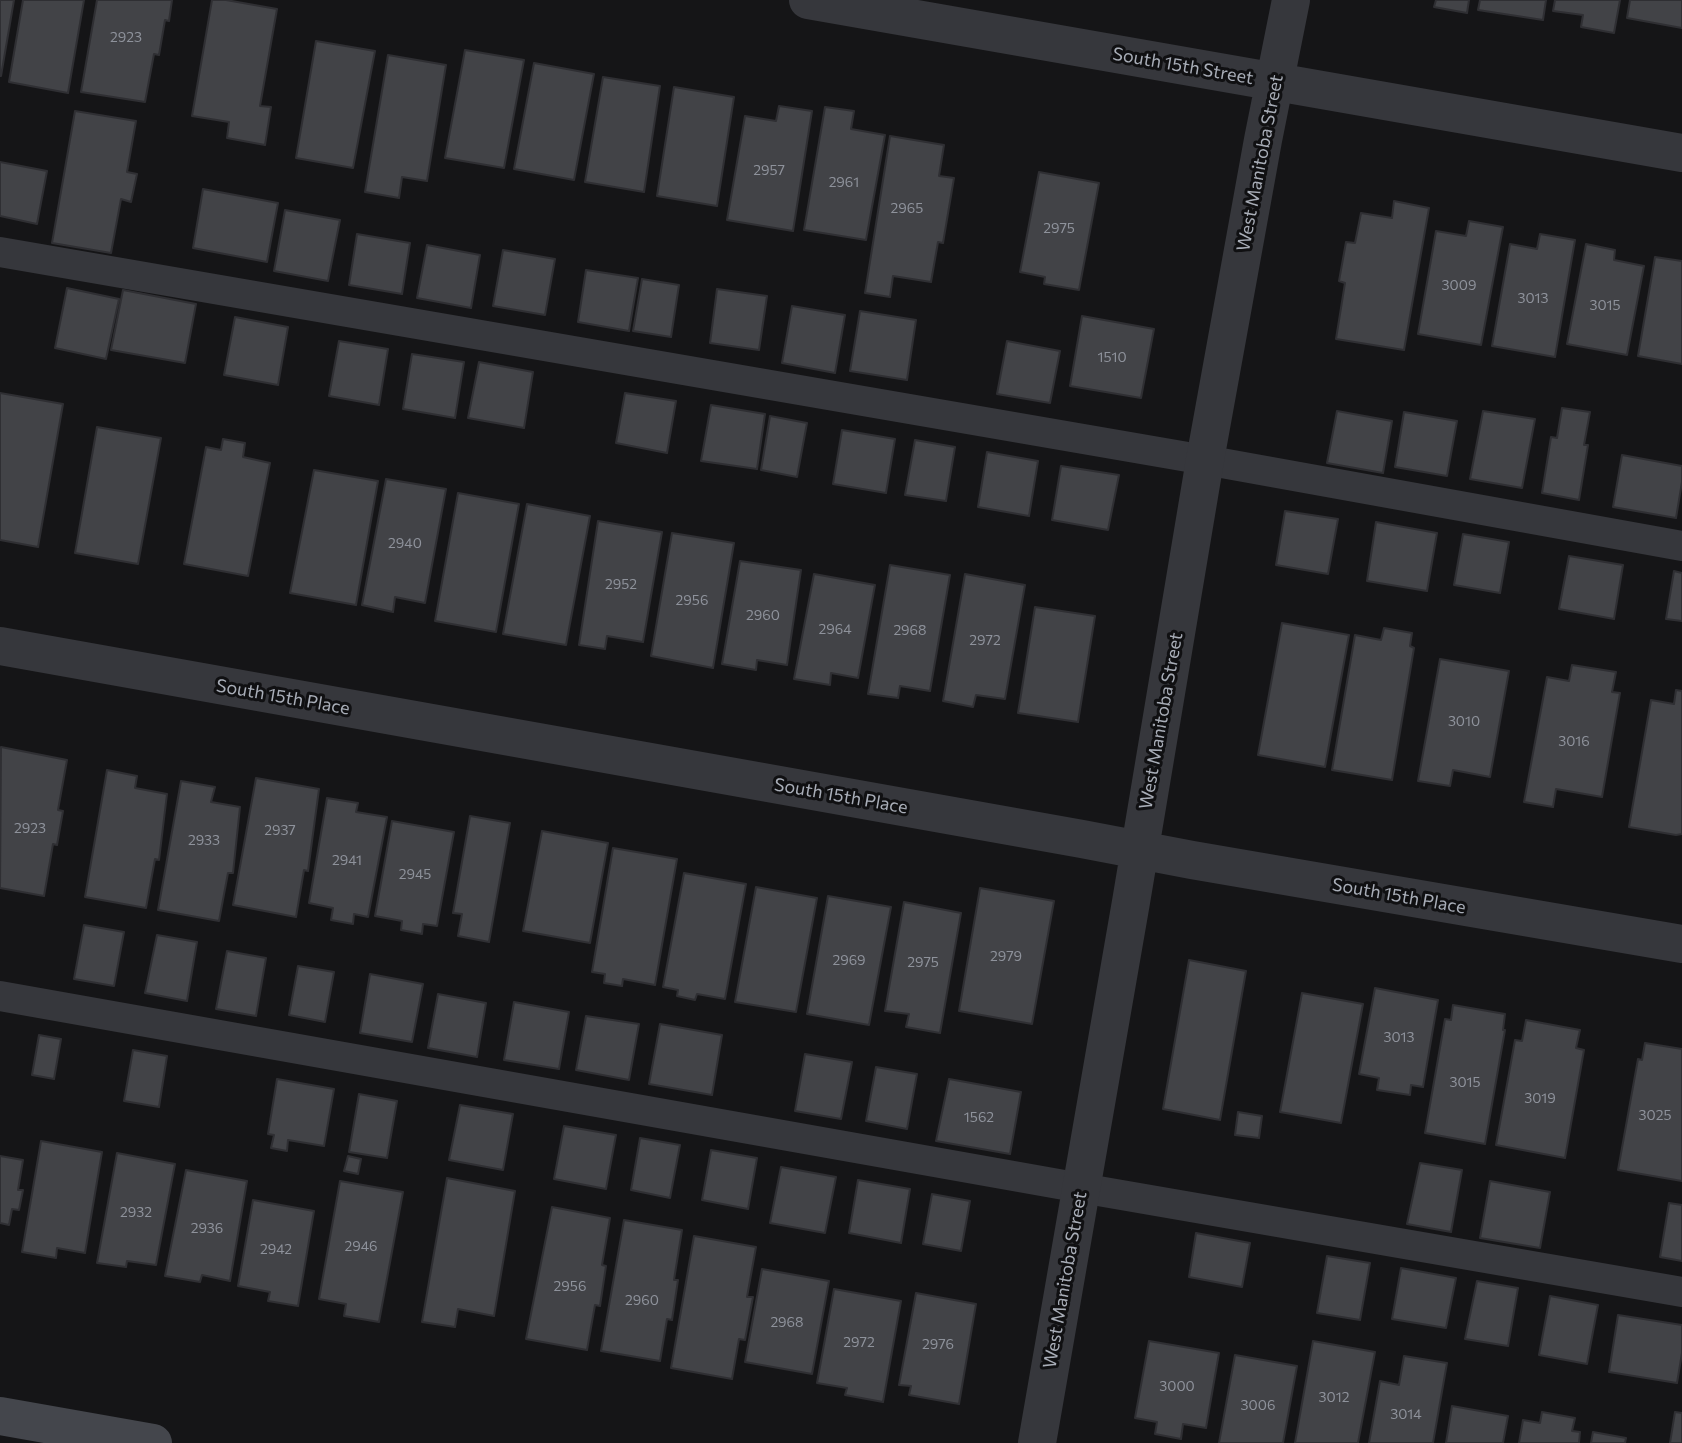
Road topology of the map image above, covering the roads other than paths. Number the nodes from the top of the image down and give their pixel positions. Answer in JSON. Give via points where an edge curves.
{"nodes":[{"id":1,"x":808,"y":0,"type":"edge"},
{"id":2,"x":1291,"y":0,"type":"edge"},
{"id":3,"x":1274,"y":82,"type":"junction"},
{"id":4,"x":1682,"y":153,"type":"edge"},
{"id":5,"x":0,"y":252,"type":"edge"},
{"id":6,"x":1206,"y":460,"type":"junction"},
{"id":7,"x":1682,"y":546,"type":"edge"},
{"id":8,"x":0,"y":646,"type":"edge"},
{"id":9,"x":1139,"y":850,"type":"junction"},
{"id":10,"x":1682,"y":944,"type":"edge"},
{"id":11,"x":0,"y":996,"type":"edge"},
{"id":12,"x":1081,"y":1188,"type":"junction"},
{"id":13,"x":1682,"y":1292,"type":"edge"},
{"id":14,"x":0,"y":1416,"type":"edge"},
{"id":15,"x":153,"y":1443,"type":"edge"},
{"id":16,"x":1037,"y":1443,"type":"edge"}],
"edges":[{"from":1,"to":3,"type":"street","name":"South 15th Street"},
{"from":2,"to":3,"type":"street","name":"West Manitoba Street"},
{"from":3,"to":4,"type":"street","name":"South 15th Street"},
{"from":3,"to":6,"type":"street","name":"West Manitoba Street"},
{"from":5,"to":6,"type":"lane"},
{"from":6,"to":7,"type":"lane"},
{"from":6,"to":9,"type":"street","name":"West Manitoba Street"},
{"from":8,"to":9,"type":"street","name":"South 15th Place"},
{"from":9,"to":10,"type":"street","name":"South 15th Place"},
{"from":9,"to":12,"type":"street","name":"West Manitoba Street"},
{"from":11,"to":12,"type":"lane"},
{"from":12,"to":13,"type":"lane"},
{"from":12,"to":16,"type":"street","name":"West Manitoba Street"},
{"from":14,"to":15,"type":"street"}]}
